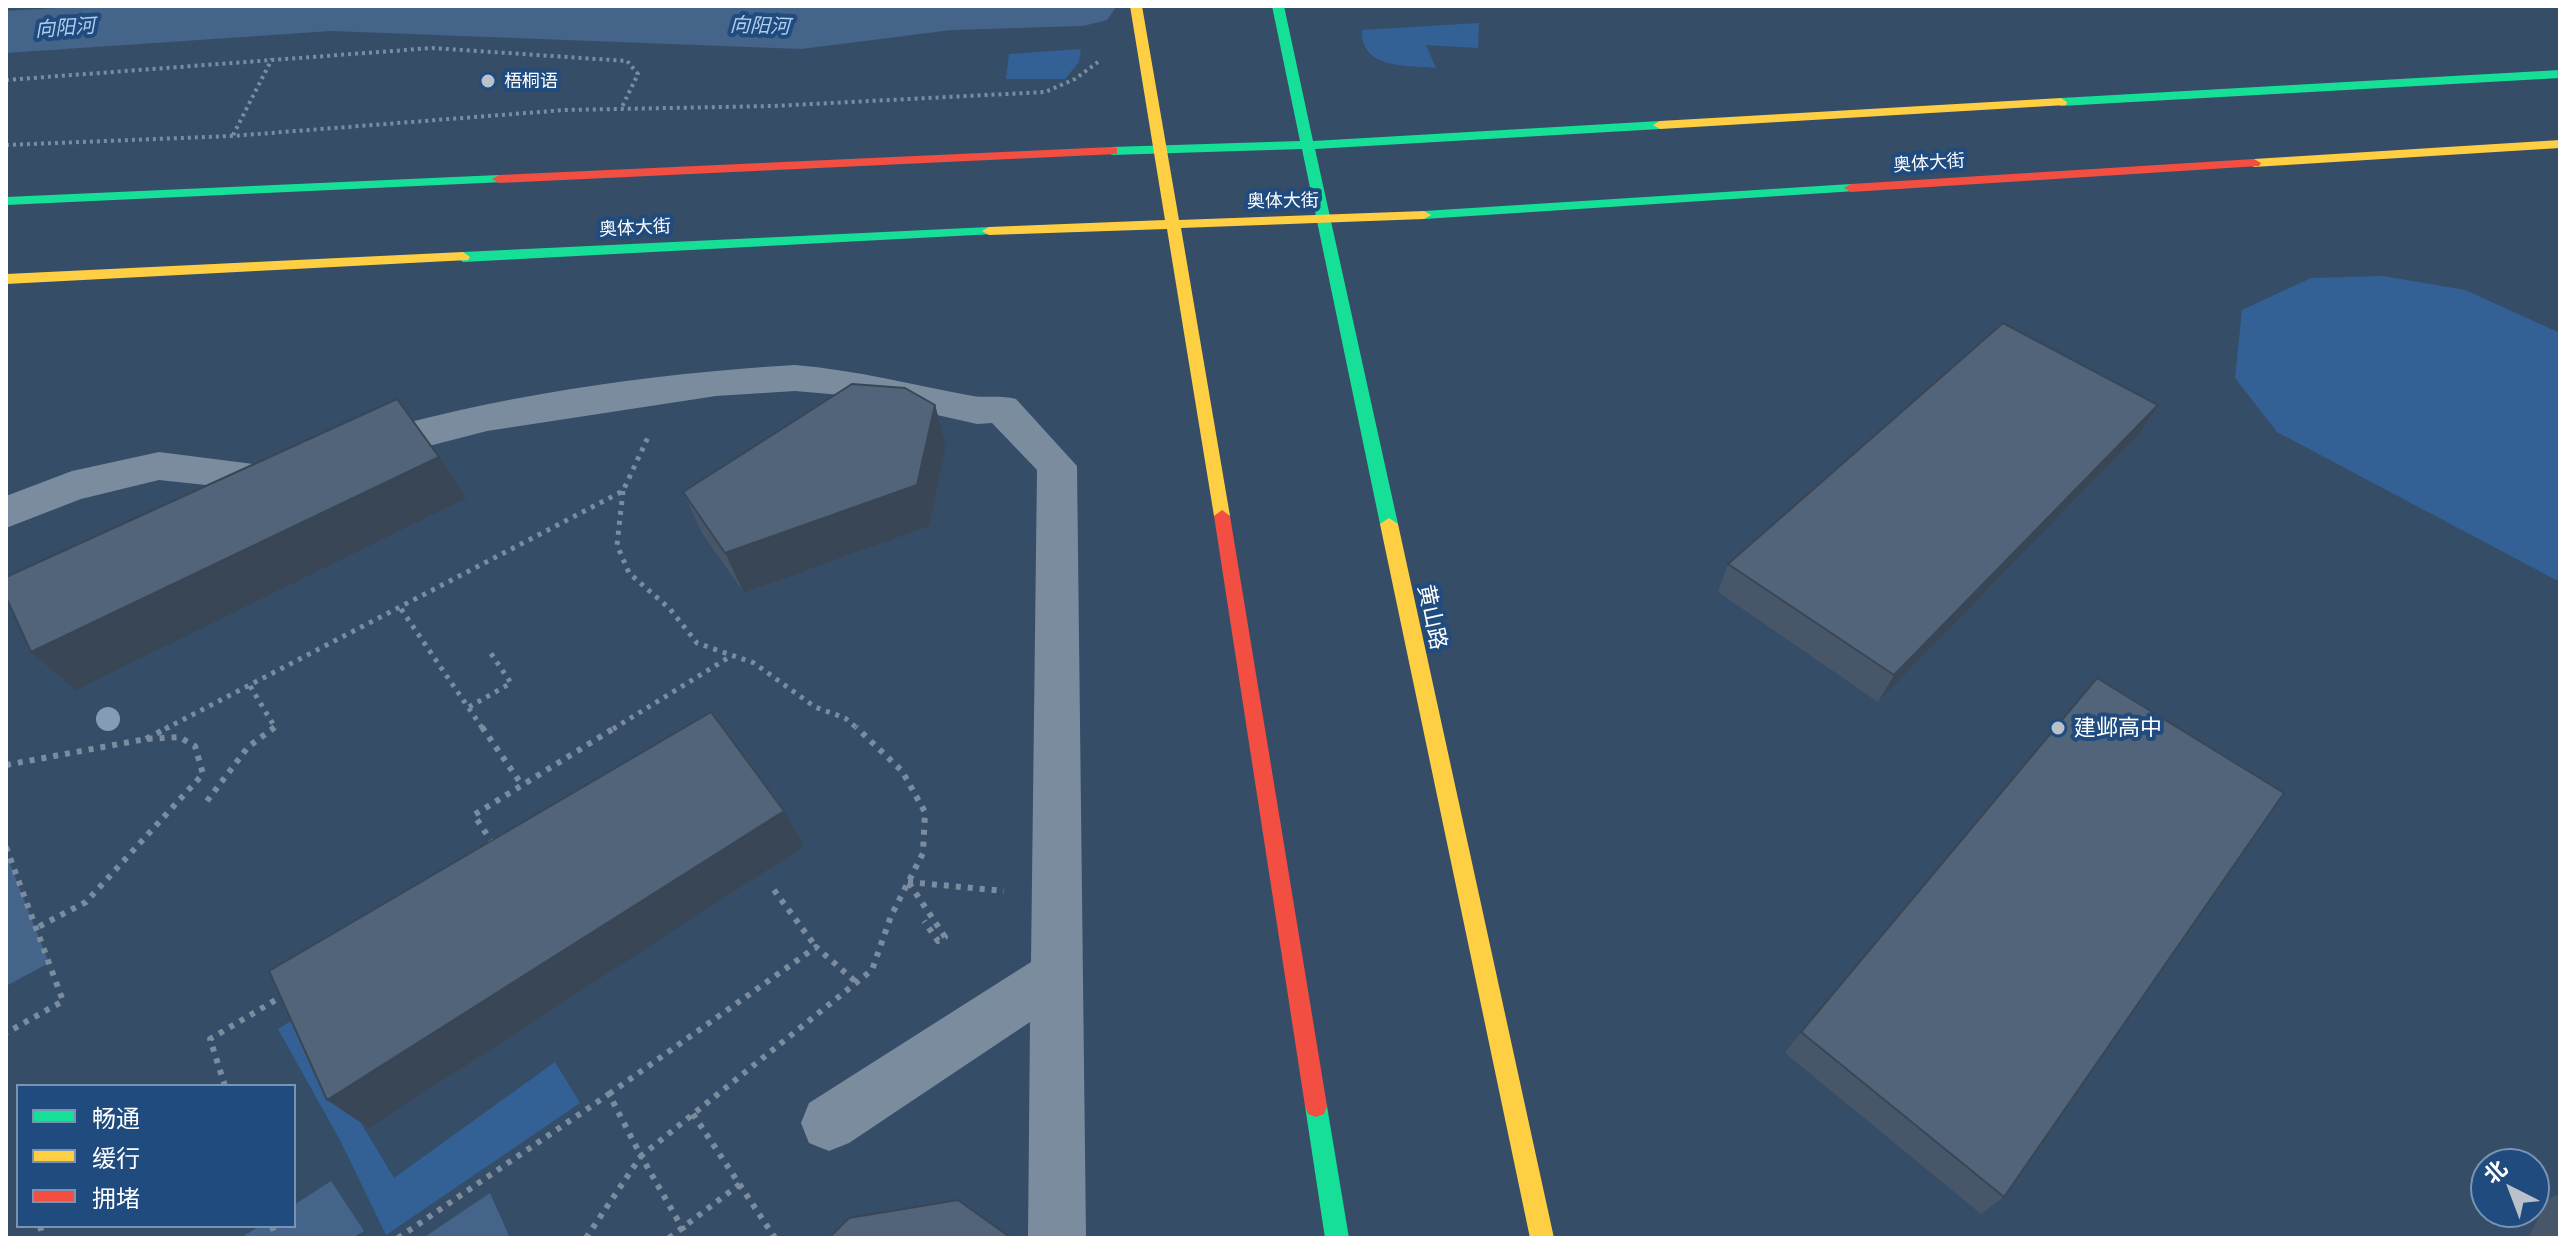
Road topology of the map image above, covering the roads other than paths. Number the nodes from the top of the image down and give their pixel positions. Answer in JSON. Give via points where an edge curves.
{"nodes":[{"id":1,"x":1136,"y":6,"type":"edge"},
{"id":2,"x":1278,"y":6,"type":"edge"},
{"id":3,"x":2560,"y":74,"type":"edge"},
{"id":4,"x":2560,"y":144,"type":"edge"},
{"id":5,"x":1309,"y":145,"type":"junction"},
{"id":6,"x":1160,"y":149,"type":"junction"},
{"id":7,"x":6,"y":201,"type":"edge"},
{"id":8,"x":1322,"y":221,"type":"junction"},
{"id":9,"x":1175,"y":222,"type":"junction"},
{"id":10,"x":6,"y":279,"type":"edge"},
{"id":11,"x":323,"y":458,"type":"edge"},
{"id":12,"x":6,"y":513,"type":"edge"},
{"id":13,"x":195,"y":519,"type":"edge"},
{"id":14,"x":1055,"y":976,"type":"junction"},
{"id":15,"x":829,"y":1123,"type":"dead end"},
{"id":16,"x":1057,"y":1238,"type":"edge"},
{"id":17,"x":1337,"y":1238,"type":"edge"},
{"id":18,"x":1542,"y":1238,"type":"edge"}],
"edges":[{"from":1,"to":6,"type":"main road"},
{"from":2,"to":5,"type":"main road","name":"黄山路"},
{"from":3,"to":5,"type":"main road"},
{"from":4,"to":8,"type":"main road","name":"奥体大街"},
{"from":5,"to":6,"type":"main road"},
{"from":5,"to":8,"type":"main road","name":"黄山路"},
{"from":6,"to":7,"type":"main road"},
{"from":6,"to":9,"type":"main road"},
{"from":8,"to":9,"type":"main road","name":"奥体大街"},
{"from":8,"to":18,"type":"main road","name":"黄山路"},
{"from":9,"to":10,"type":"main road","name":"奥体大街"},
{"from":9,"to":17,"type":"main road"},
{"from":11,"to":14,"type":"street","via":[[487,417],[664,389],[795,378],[853,383],[977,410],[1002,409],[1057,466]]},
{"from":12,"to":13,"type":"street","via":[[72,486],[159,466],[262,471],[257,490]]},
{"from":14,"to":15,"type":"street"},
{"from":14,"to":16,"type":"street"}]}
